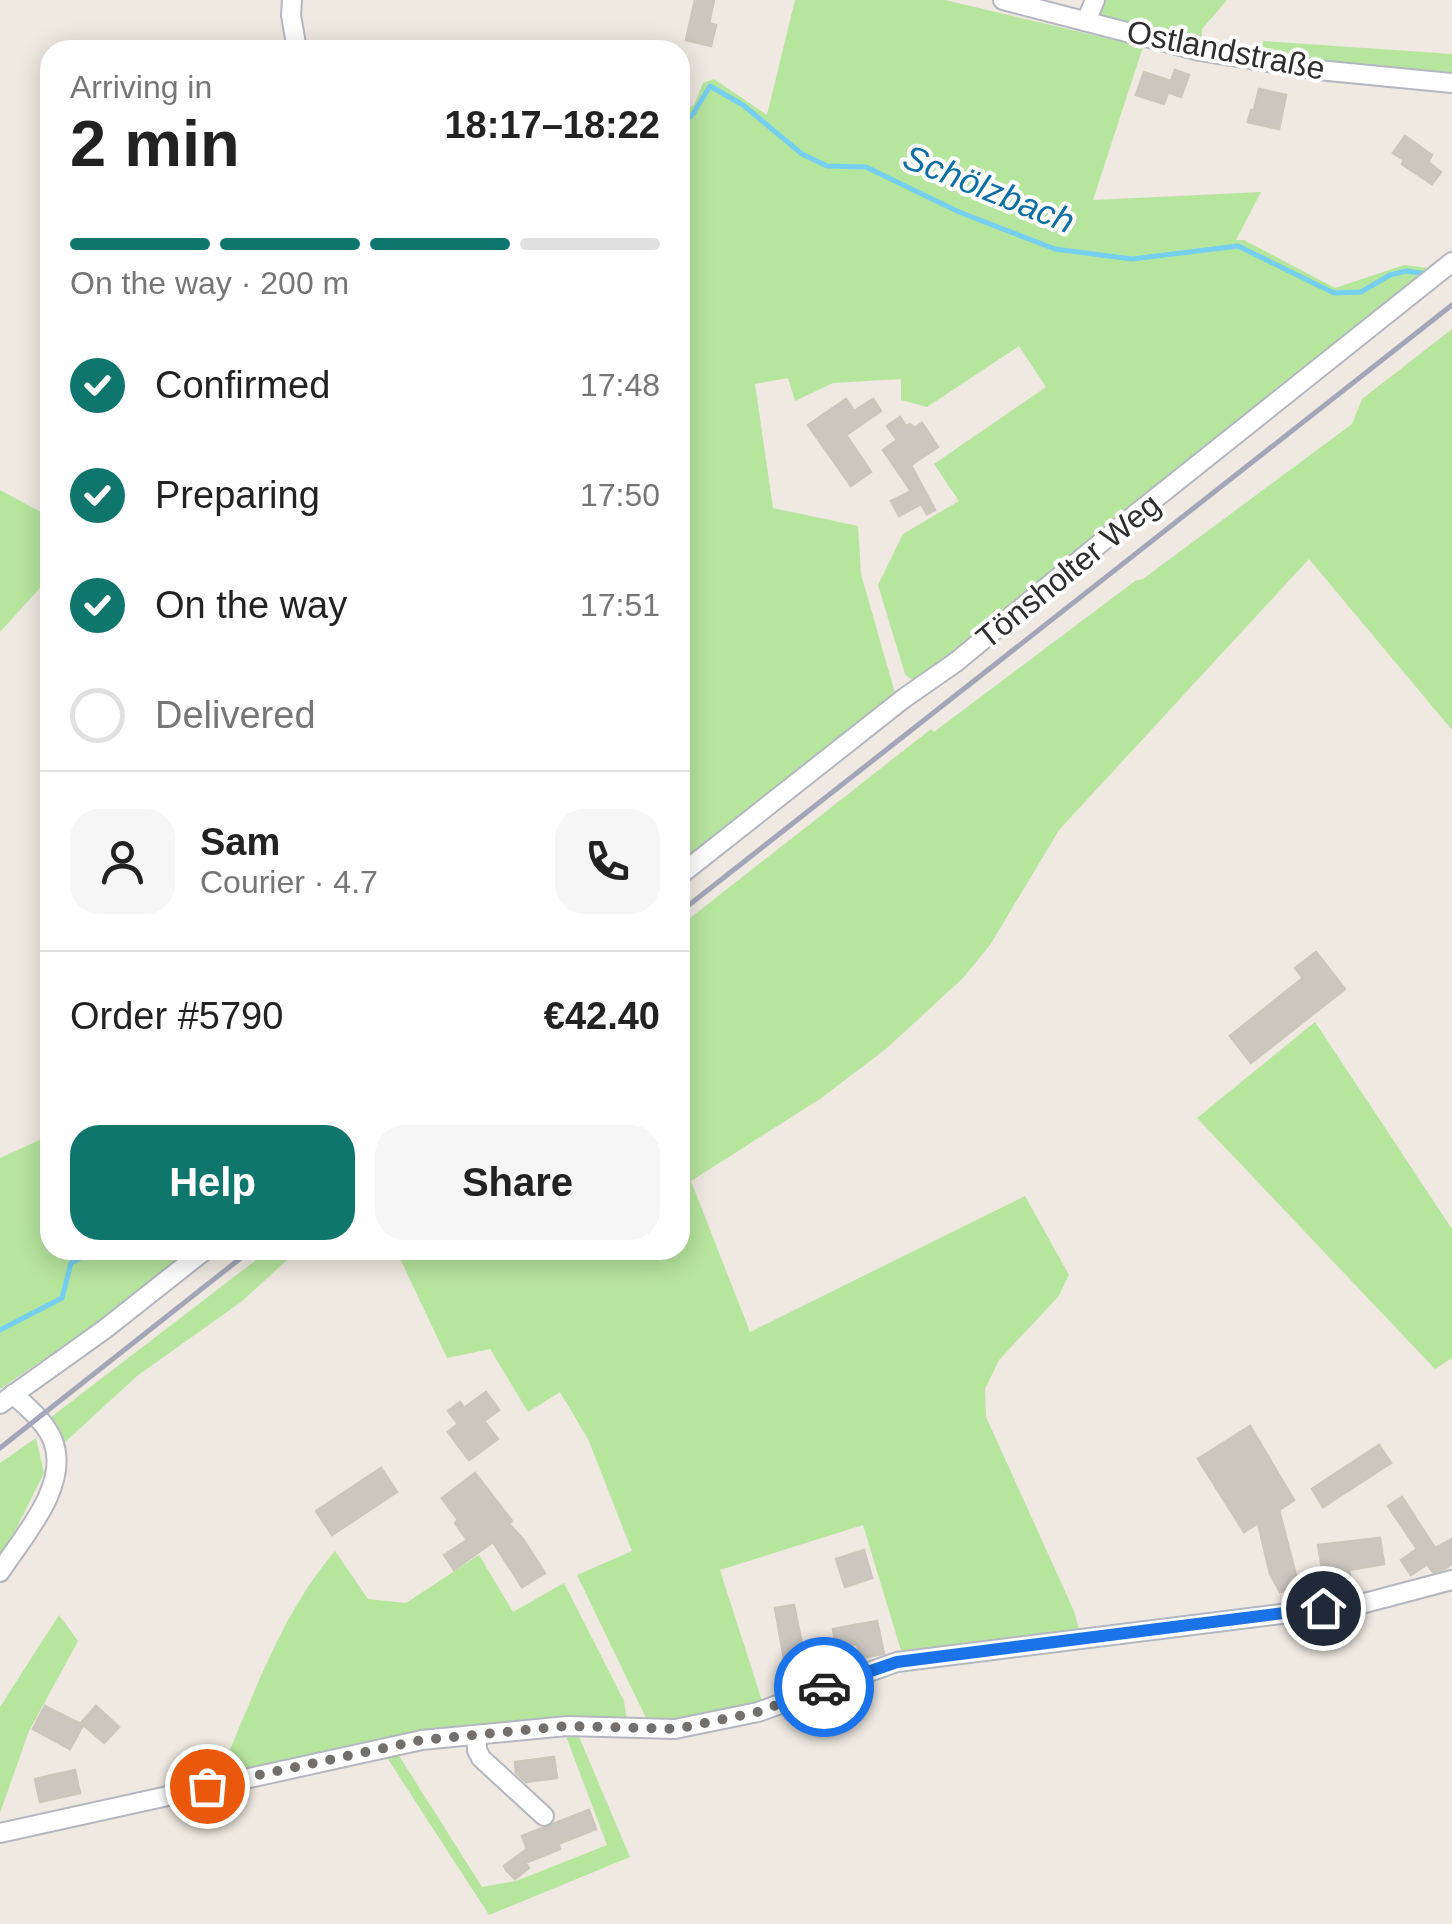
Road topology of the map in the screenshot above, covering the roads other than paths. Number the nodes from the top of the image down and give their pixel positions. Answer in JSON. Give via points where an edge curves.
{"nodes":[{"id":1,"x":292,"y":0,"type":"edge"},
{"id":2,"x":1003,"y":0,"type":"edge"},
{"id":3,"x":1096,"y":0,"type":"edge"},
{"id":4,"x":1086,"y":22,"type":"junction"},
{"id":5,"x":296,"y":40,"type":"edge"},
{"id":6,"x":1452,"y":83,"type":"edge"},
{"id":7,"x":1452,"y":262,"type":"edge"},
{"id":8,"x":690,"y":867,"type":"edge"},
{"id":9,"x":192,"y":1260,"type":"edge"},
{"id":10,"x":6,"y":1399,"type":"edge"},
{"id":11,"x":0,"y":1572,"type":"edge"},
{"id":12,"x":1452,"y":1580,"type":"edge"},
{"id":13,"x":477,"y":1735,"type":"junction"},
{"id":14,"x":544,"y":1816,"type":"dead end"},
{"id":15,"x":0,"y":1832,"type":"edge"}],
"edges":[{"from":1,"to":5,"type":"street"},
{"from":2,"to":4,"type":"street","name":"Ostlandstraße"},
{"from":3,"to":4,"type":"street"},
{"from":4,"to":6,"type":"street","name":"Ostlandstraße","via":[[1200,51]]},
{"from":7,"to":8,"type":"street","name":"Tönsholter Weg"},
{"from":9,"to":10,"type":"street"},
{"from":10,"to":11,"type":"street","via":[[38,1418],[53,1440],[58,1474]]},
{"from":12,"to":13,"type":"street","via":[[1361,1604],[897,1662],[758,1712],[676,1729],[567,1726]]},
{"from":13,"to":14,"type":"street","via":[[481,1758]]},
{"from":13,"to":15,"type":"street","via":[[422,1740]]}]}
